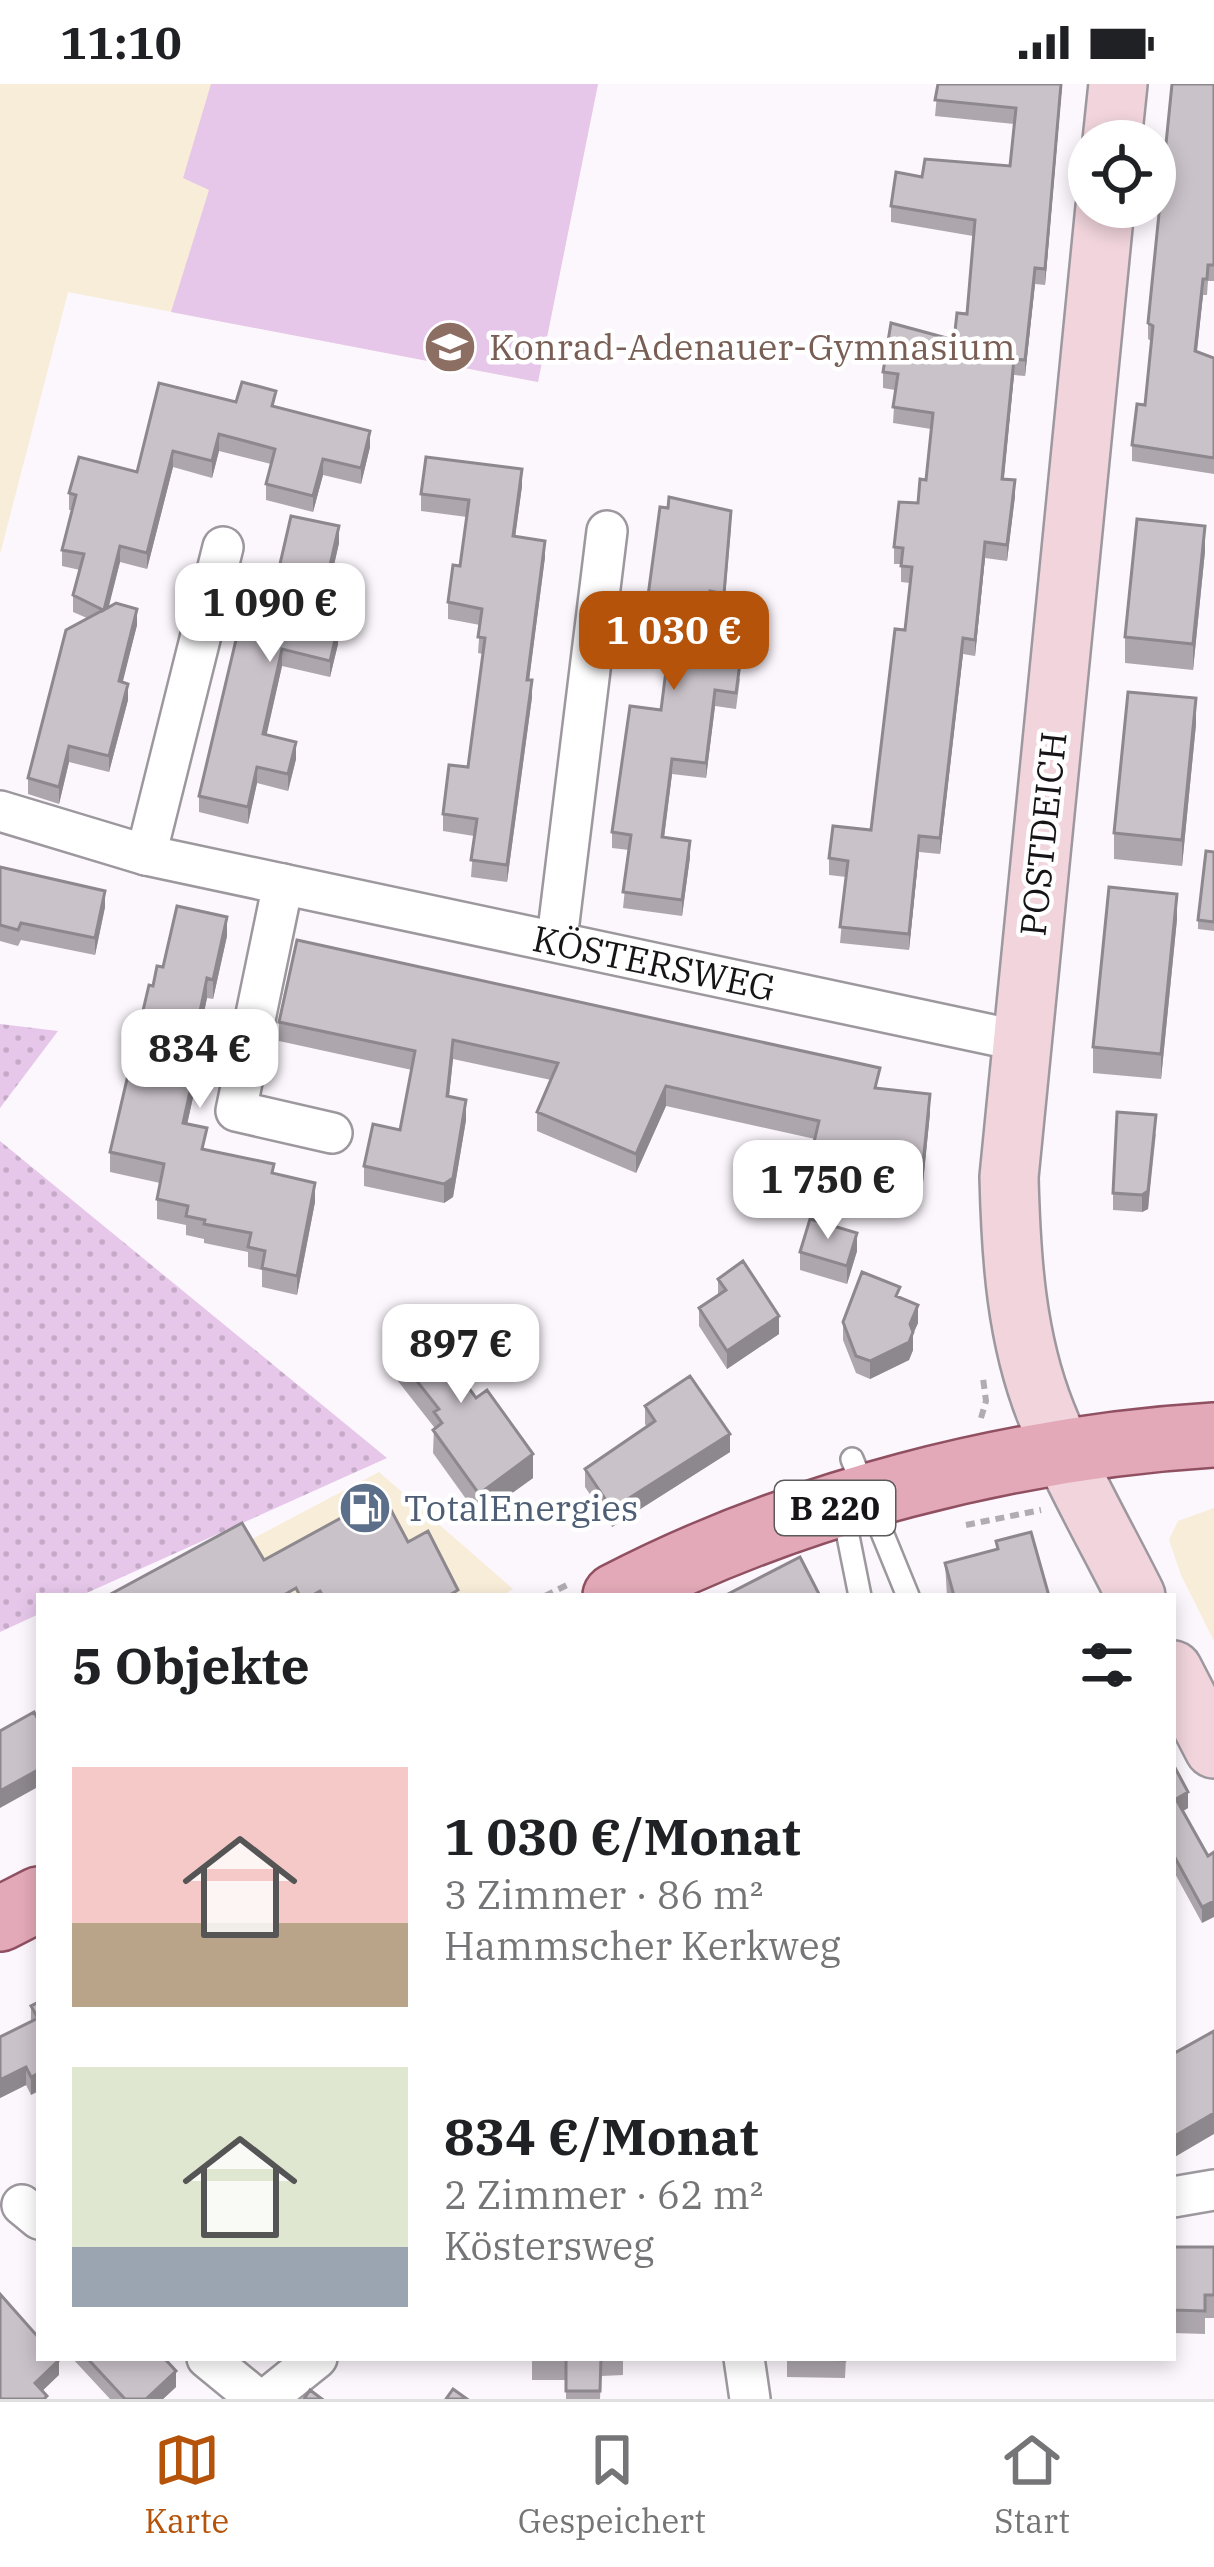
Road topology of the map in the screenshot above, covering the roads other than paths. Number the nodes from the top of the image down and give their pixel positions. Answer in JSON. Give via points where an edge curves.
{"nodes":[{"id":1,"x":1118,"y":84,"type":"edge"},
{"id":2,"x":1114,"y":120,"type":"edge"},
{"id":3,"x":1103,"y":228,"type":"edge"},
{"id":4,"x":607,"y":531,"type":"dead end"},
{"id":5,"x":223,"y":548,"type":"dead end"},
{"id":6,"x":0,"y":811,"type":"edge"},
{"id":7,"x":146,"y":855,"type":"junction"},
{"id":8,"x":283,"y":884,"type":"junction"},
{"id":9,"x":557,"y":939,"type":"junction"},
{"id":10,"x":1024,"y":1038,"type":"junction"},
{"id":11,"x":332,"y":1133,"type":"dead end"},
{"id":12,"x":1214,"y":1436,"type":"edge"},
{"id":13,"x":1148,"y":1441,"type":"junction"},
{"id":14,"x":1077,"y":1477,"type":"junction"},
{"id":15,"x":853,"y":1487,"type":"junction"},
{"id":16,"x":1125,"y":1575,"type":"edge"},
{"id":17,"x":621,"y":1593,"type":"edge"},
{"id":18,"x":860,"y":1593,"type":"edge"},
{"id":19,"x":906,"y":1593,"type":"edge"},
{"id":20,"x":1176,"y":1676,"type":"edge"},
{"id":21,"x":1214,"y":1749,"type":"edge"},
{"id":22,"x":36,"y":1901,"type":"edge"},
{"id":23,"x":0,"y":1919,"type":"edge"},
{"id":24,"x":1214,"y":2190,"type":"edge"},
{"id":25,"x":1176,"y":2196,"type":"edge"},
{"id":26,"x":211,"y":2361,"type":"edge"},
{"id":27,"x":313,"y":2361,"type":"edge"},
{"id":28,"x":744,"y":2361,"type":"edge"},
{"id":29,"x":261,"y":2399,"type":"edge"},
{"id":30,"x":750,"y":2399,"type":"edge"}],
"edges":[{"from":1,"to":2,"type":"main road"},
{"from":3,"to":10,"type":"main road","name":"POSTDEICH"},
{"from":4,"to":9,"type":"street"},
{"from":5,"to":7,"type":"street"},
{"from":6,"to":7,"type":"street","name":"KÖSTERSWEG"},
{"from":7,"to":8,"type":"street","name":"KÖSTERSWEG"},
{"from":8,"to":9,"type":"street","name":"KÖSTERSWEG"},
{"from":8,"to":11,"type":"street","via":[[236,1111]]},
{"from":9,"to":10,"type":"street","name":"KÖSTERSWEG"},
{"from":10,"to":14,"type":"main road","name":"POSTDEICH","via":[[1009,1177],[1011,1269],[1040,1395]]},
{"from":12,"to":13,"type":"main road","number":"B 220"},
{"from":13,"to":14,"type":"main road","number":"B 220"},
{"from":13,"to":16,"type":"main road","via":[[1123,1494]]},
{"from":14,"to":15,"type":"main road","number":"B 220"},
{"from":14,"to":16,"type":"main road","name":"POSTDEICH"},
{"from":15,"to":17,"type":"main road","number":"B 220"},
{"from":15,"to":18,"type":"lane"},
{"from":15,"to":19,"type":"lane"},
{"from":20,"to":21,"type":"main road"},
{"from":22,"to":23,"type":"main road"},
{"from":24,"to":25,"type":"street"},
{"from":26,"to":29,"type":"street"},
{"from":27,"to":29,"type":"street"},
{"from":28,"to":30,"type":"street"}]}
